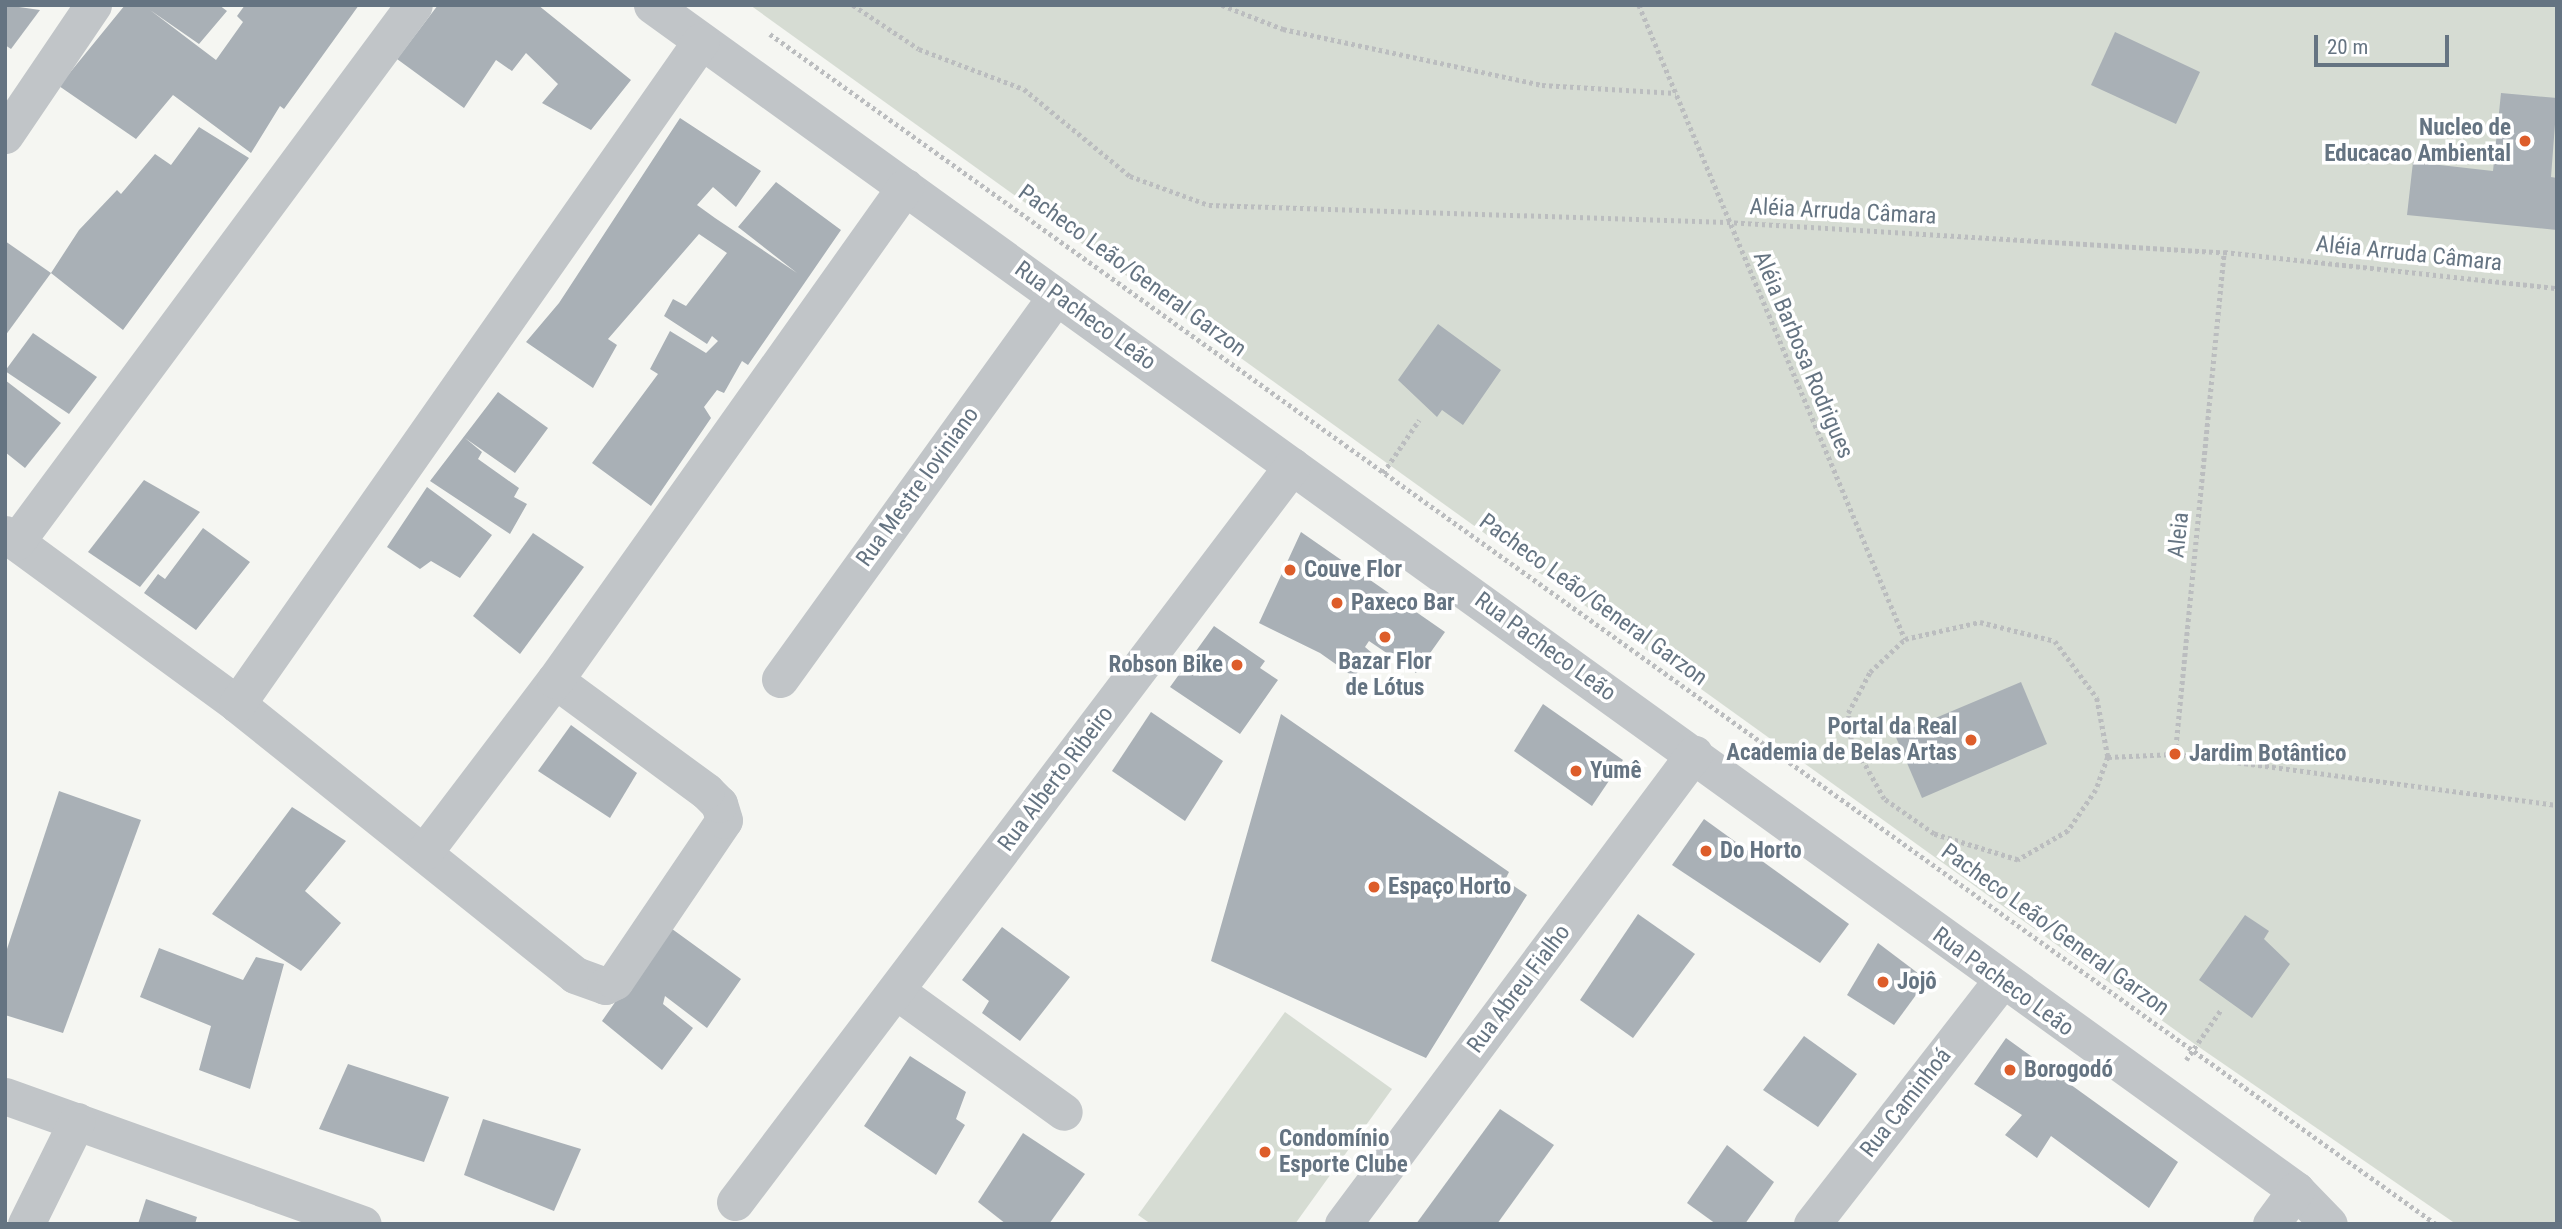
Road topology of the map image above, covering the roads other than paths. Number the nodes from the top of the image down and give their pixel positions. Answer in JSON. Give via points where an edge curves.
{"nodes":[{"id":1,"x":93,"y":5,"type":"edge"},
{"id":2,"x":414,"y":5,"type":"edge"},
{"id":3,"x":652,"y":5,"type":"edge"},
{"id":4,"x":701,"y":41,"type":"junction"},
{"id":5,"x":10,"y":117,"type":"edge"},
{"id":6,"x":905,"y":187,"type":"junction"},
{"id":7,"x":1056,"y":296,"type":"junction"},
{"id":8,"x":1292,"y":466,"type":"junction"},
{"id":9,"x":11,"y":538,"type":"edge"},
{"id":10,"x":780,"y":679,"type":"dead end"},
{"id":11,"x":555,"y":680,"type":"junction"},
{"id":12,"x":237,"y":704,"type":"junction"},
{"id":13,"x":1694,"y":754,"type":"junction"},
{"id":14,"x":425,"y":851,"type":"junction"},
{"id":15,"x":2001,"y":981,"type":"junction"},
{"id":16,"x":899,"y":993,"type":"junction"},
{"id":17,"x":5,"y":1096,"type":"edge"},
{"id":18,"x":1064,"y":1112,"type":"dead end"},
{"id":19,"x":77,"y":1121,"type":"junction"},
{"id":20,"x":2296,"y":1190,"type":"junction"},
{"id":21,"x":735,"y":1202,"type":"dead end"},
{"id":22,"x":26,"y":1224,"type":"edge"},
{"id":23,"x":363,"y":1224,"type":"edge"},
{"id":24,"x":1343,"y":1224,"type":"edge"},
{"id":25,"x":1812,"y":1224,"type":"edge"},
{"id":26,"x":2271,"y":1224,"type":"edge"},
{"id":27,"x":2329,"y":1224,"type":"edge"}],
"edges":[{"from":1,"to":5,"type":"street"},
{"from":2,"to":9,"type":"street"},
{"from":3,"to":4,"type":"street","name":"Rua Pacheco Leão"},
{"from":4,"to":6,"type":"street","name":"Rua Pacheco Leão"},
{"from":4,"to":12,"type":"street"},
{"from":6,"to":7,"type":"street","name":"Rua Pacheco Leão"},
{"from":6,"to":11,"type":"street"},
{"from":7,"to":8,"type":"street","name":"Rua Pacheco Leão"},
{"from":7,"to":10,"type":"street","name":"Rua Mestre Ioviniano"},
{"from":8,"to":13,"type":"street","name":"Rua Pacheco Leão"},
{"from":8,"to":16,"type":"street","name":"Rua Alberto Ribeiro"},
{"from":9,"to":12,"type":"street"},
{"from":11,"to":14,"type":"street"},
{"from":11,"to":14,"type":"street","via":[[706,791],[719,804],[724,820],[615,981],[595,985],[575,975]]},
{"from":12,"to":14,"type":"street"},
{"from":13,"to":15,"type":"street","name":"Rua Pacheco Leão"},
{"from":13,"to":24,"type":"street","name":"Rua Abreu Fialho"},
{"from":15,"to":20,"type":"street","name":"Rua Pacheco Leão"},
{"from":15,"to":25,"type":"street","name":"Rua Caminhoá"},
{"from":16,"to":18,"type":"street"},
{"from":16,"to":21,"type":"street","name":"Rua Alberto Ribeiro"},
{"from":17,"to":19,"type":"street"},
{"from":19,"to":22,"type":"street"},
{"from":19,"to":23,"type":"street"},
{"from":20,"to":26,"type":"street"},
{"from":20,"to":27,"type":"street","name":"Rua Pacheco Leão"}]}
